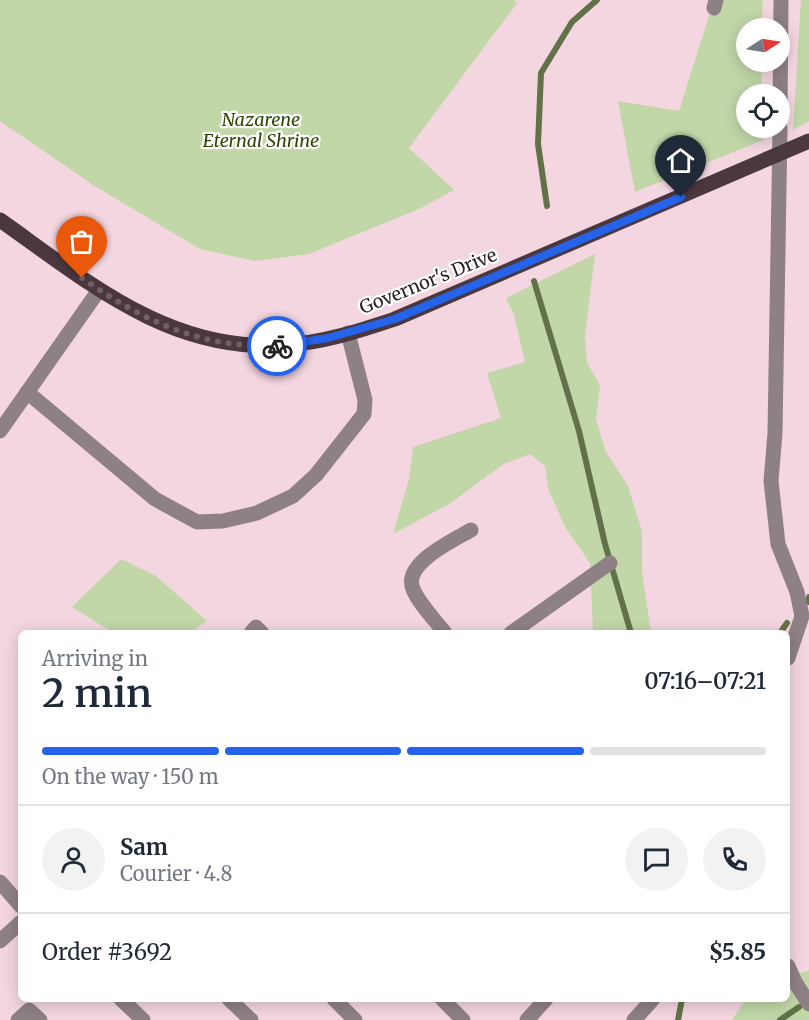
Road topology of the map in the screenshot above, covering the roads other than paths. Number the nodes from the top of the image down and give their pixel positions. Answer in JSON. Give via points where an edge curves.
{"nodes":[{"id":1,"x":781,"y":0,"type":"edge"},
{"id":2,"x":780,"y":84,"type":"edge"},
{"id":3,"x":780,"y":138,"type":"edge"},
{"id":4,"x":809,"y":141,"type":"edge"},
{"id":5,"x":780,"y":154,"type":"junction"},
{"id":6,"x":0,"y":220,"type":"edge"},
{"id":7,"x":99,"y":290,"type":"junction"},
{"id":8,"x":348,"y":333,"type":"junction"},
{"id":9,"x":27,"y":392,"type":"junction"},
{"id":10,"x":0,"y":431,"type":"edge"},
{"id":11,"x":471,"y":530,"type":"dead end"},
{"id":12,"x":610,"y":563,"type":"dead end"},
{"id":13,"x":809,"y":600,"type":"edge"},
{"id":14,"x":443,"y":630,"type":"edge"},
{"id":15,"x":515,"y":630,"type":"edge"},
{"id":16,"x":804,"y":630,"type":"edge"},
{"id":17,"x":790,"y":654,"type":"edge"},
{"id":18,"x":0,"y":882,"type":"edge"},
{"id":19,"x":18,"y":903,"type":"edge"},
{"id":20,"x":18,"y":925,"type":"edge"},
{"id":21,"x":0,"y":941,"type":"edge"},
{"id":22,"x":790,"y":971,"type":"edge"},
{"id":23,"x":124,"y":1002,"type":"edge"},
{"id":24,"x":232,"y":1002,"type":"edge"},
{"id":25,"x":337,"y":1002,"type":"edge"},
{"id":26,"x":444,"y":1002,"type":"edge"},
{"id":27,"x":542,"y":1002,"type":"edge"},
{"id":28,"x":650,"y":1002,"type":"edge"},
{"id":29,"x":809,"y":1004,"type":"edge"},
{"id":30,"x":143,"y":1020,"type":"edge"},
{"id":31,"x":251,"y":1020,"type":"edge"},
{"id":32,"x":356,"y":1020,"type":"edge"},
{"id":33,"x":463,"y":1020,"type":"edge"},
{"id":34,"x":527,"y":1020,"type":"edge"},
{"id":35,"x":634,"y":1020,"type":"edge"}],
"edges":[{"from":1,"to":2,"type":"street"},
{"from":3,"to":5,"type":"street"},
{"from":4,"to":5,"type":"main road","name":"Governor's Drive"},
{"from":5,"to":8,"type":"main road","name":"Governor's Drive","via":[[395,319]]},
{"from":5,"to":16,"type":"street","via":[[771,481],[778,544],[797,592]]},
{"from":6,"to":7,"type":"main road","name":"Governor's Drive"},
{"from":7,"to":8,"type":"main road","name":"Governor's Drive","via":[[153,321],[218,342],[286,345]]},
{"from":7,"to":9,"type":"street"},
{"from":8,"to":9,"type":"street","via":[[365,400],[364,414],[316,475],[293,496],[257,513],[223,521],[196,522],[156,499]]},
{"from":9,"to":10,"type":"street"},
{"from":11,"to":14,"type":"street","via":[[425,558],[414,572],[413,587]]},
{"from":12,"to":15,"type":"street"},
{"from":13,"to":16,"type":"street"},
{"from":16,"to":17,"type":"street"},
{"from":18,"to":19,"type":"street"},
{"from":20,"to":21,"type":"street"},
{"from":22,"to":29,"type":"street"},
{"from":23,"to":30,"type":"street"},
{"from":24,"to":31,"type":"street"},
{"from":25,"to":32,"type":"street"},
{"from":26,"to":33,"type":"street"},
{"from":27,"to":34,"type":"street"},
{"from":28,"to":35,"type":"street"}]}
